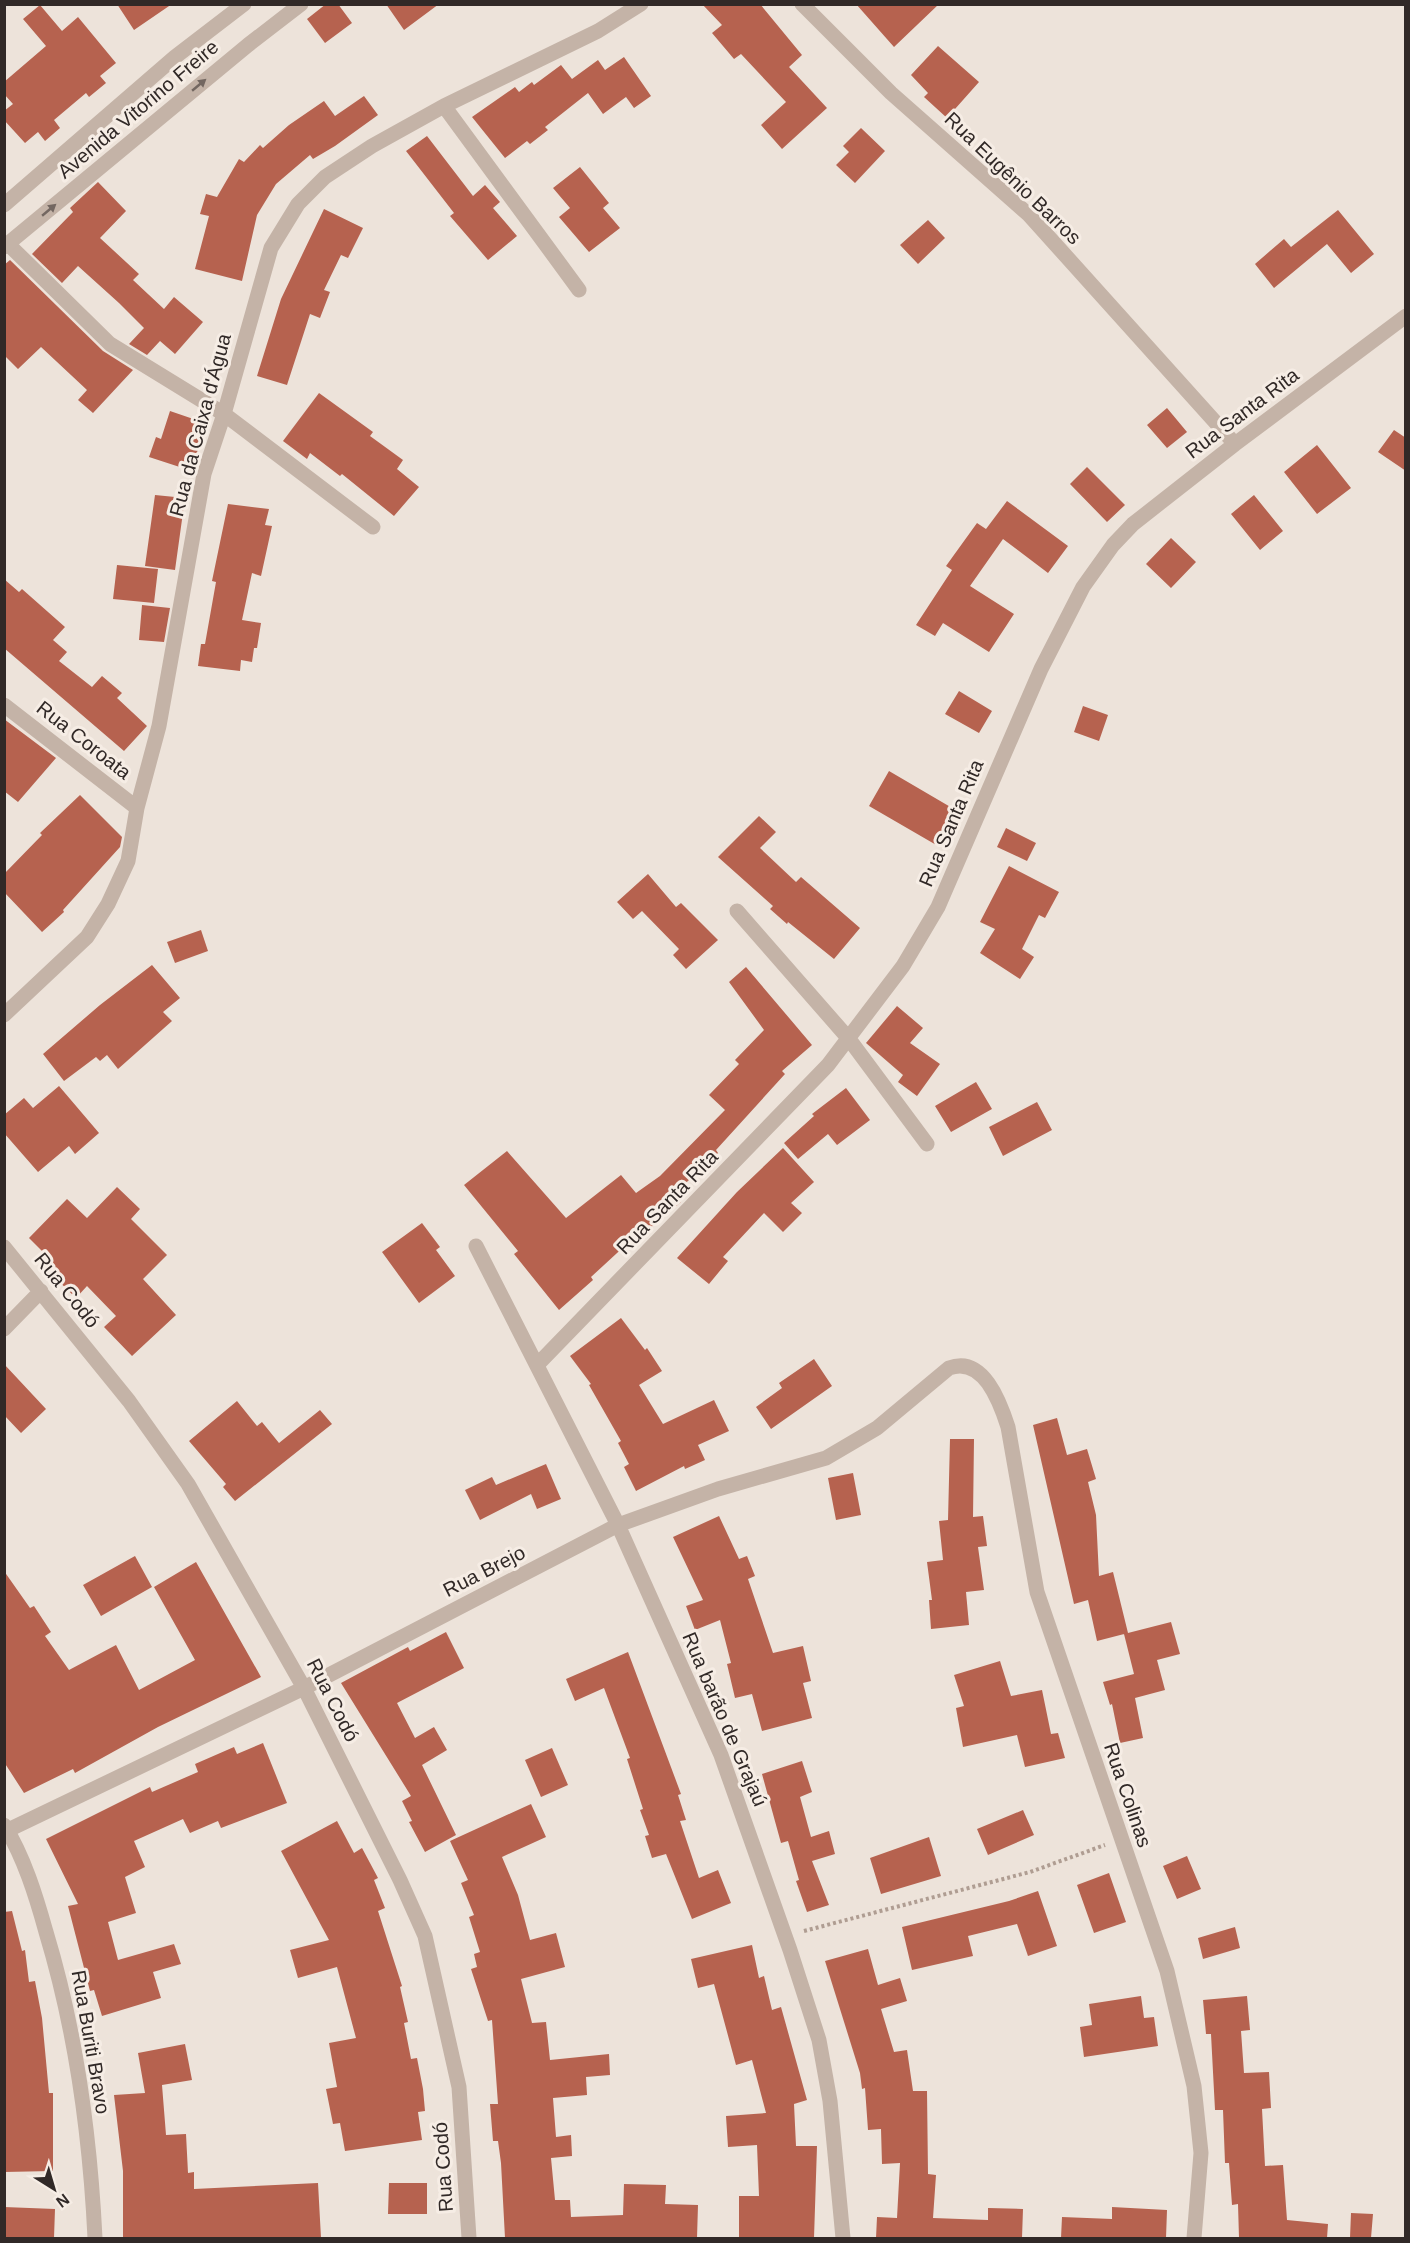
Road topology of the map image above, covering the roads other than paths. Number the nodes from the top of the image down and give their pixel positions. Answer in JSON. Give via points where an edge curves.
{"nodes":[{"id":1,"x":244,"y":4,"type":"edge"},
{"id":2,"x":301,"y":4,"type":"edge"},
{"id":3,"x":641,"y":4,"type":"edge"},
{"id":4,"x":802,"y":4,"type":"edge"},
{"id":5,"x":444,"y":106,"type":"junction"},
{"id":6,"x":4,"y":205,"type":"edge"},
{"id":7,"x":7,"y":246,"type":"edge"},
{"id":8,"x":579,"y":290,"type":"dead end"},
{"id":9,"x":1406,"y":316,"type":"edge"},
{"id":10,"x":224,"y":414,"type":"junction"},
{"id":11,"x":1235,"y":444,"type":"junction"},
{"id":12,"x":373,"y":527,"type":"dead end"},
{"id":13,"x":4,"y":705,"type":"edge"},
{"id":14,"x":137,"y":808,"type":"junction"},
{"id":15,"x":737,"y":911,"type":"dead end"},
{"id":16,"x":4,"y":1015,"type":"edge"},
{"id":17,"x":849,"y":1039,"type":"junction"},
{"id":18,"x":927,"y":1144,"type":"dead end"},
{"id":19,"x":476,"y":1246,"type":"dead end"},
{"id":20,"x":4,"y":1247,"type":"edge"},
{"id":21,"x":41,"y":1291,"type":"junction"},
{"id":22,"x":4,"y":1329,"type":"edge"},
{"id":23,"x":538,"y":1365,"type":"junction"},
{"id":24,"x":980,"y":1374,"type":"joint"},
{"id":25,"x":618,"y":1525,"type":"junction"},
{"id":26,"x":304,"y":1688,"type":"junction"},
{"id":27,"x":6,"y":1829,"type":"edge"},
{"id":28,"x":95,"y":2238,"type":"edge"},
{"id":29,"x":469,"y":2238,"type":"edge"},
{"id":30,"x":843,"y":2238,"type":"edge"},
{"id":31,"x":1194,"y":2238,"type":"edge"}],
"edges":[{"from":1,"to":6,"type":"street","name":"Avenida Vitorino Freire","via":[[175,57]]},
{"from":7,"to":2,"type":"street","name":"Avenida Vitorino Freire","one_way":true},
{"from":3,"to":5,"type":"street","name":"Rua da Caixa d'Água","via":[[598,31]]},
{"from":4,"to":11,"type":"street","name":"Rua Eugênio Barros","via":[[891,93],[1029,215]]},
{"from":5,"to":8,"type":"street"},
{"from":5,"to":10,"type":"street","name":"Rua da Caixa d'Água","via":[[325,177],[298,204],[271,248]]},
{"from":7,"to":10,"type":"street","via":[[110,344]]},
{"from":9,"to":11,"type":"street","name":"Rua Santa Rita"},
{"from":10,"to":12,"type":"street"},
{"from":10,"to":14,"type":"street","name":"Rua da Caixa d'Água","via":[[204,474],[159,726]]},
{"from":11,"to":17,"type":"street","name":"Rua Santa Rita","via":[[1133,524],[1097,564],[1041,669],[938,908],[903,966]]},
{"from":13,"to":14,"type":"street","name":"Rua Coroata"},
{"from":14,"to":16,"type":"street","name":"Rua da Caixa d'Água","via":[[128,861],[87,937]]},
{"from":15,"to":17,"type":"street"},
{"from":17,"to":18,"type":"street"},
{"from":17,"to":23,"type":"street","name":"Rua Santa Rita"},
{"from":19,"to":23,"type":"street","name":"Rua barão de Grajaú"},
{"from":20,"to":21,"type":"street","name":"Rua Codó"},
{"from":21,"to":22,"type":"street"},
{"from":21,"to":26,"type":"street","name":"Rua Codó","via":[[129,1401],[188,1484]]},
{"from":23,"to":25,"type":"street","name":"Rua barão de Grajaú"},
{"from":24,"to":25,"type":"street","name":"Rua Brejo","via":[[972,1367],[949,1368],[877,1428],[826,1458],[718,1489]]},
{"from":24,"to":31,"type":"street","name":"Rua Colinas","via":[[1002,1408],[1008,1427],[1037,1592],[1167,1971],[1194,2086],[1201,2153]]},
{"from":25,"to":26,"type":"street","name":"Rua Brejo"},
{"from":25,"to":30,"type":"street","name":"Rua barão de Grajaú","via":[[721,1755],[819,2040],[830,2102]]},
{"from":26,"to":27,"type":"street","name":"Rua Brejo"},
{"from":26,"to":29,"type":"street","name":"Rua Codó","via":[[425,1936],[459,2086]]},
{"from":27,"to":28,"type":"street","name":"Rua Buriti Bravo","via":[[36,1898],[64,1991],[91,2167]]}]}
